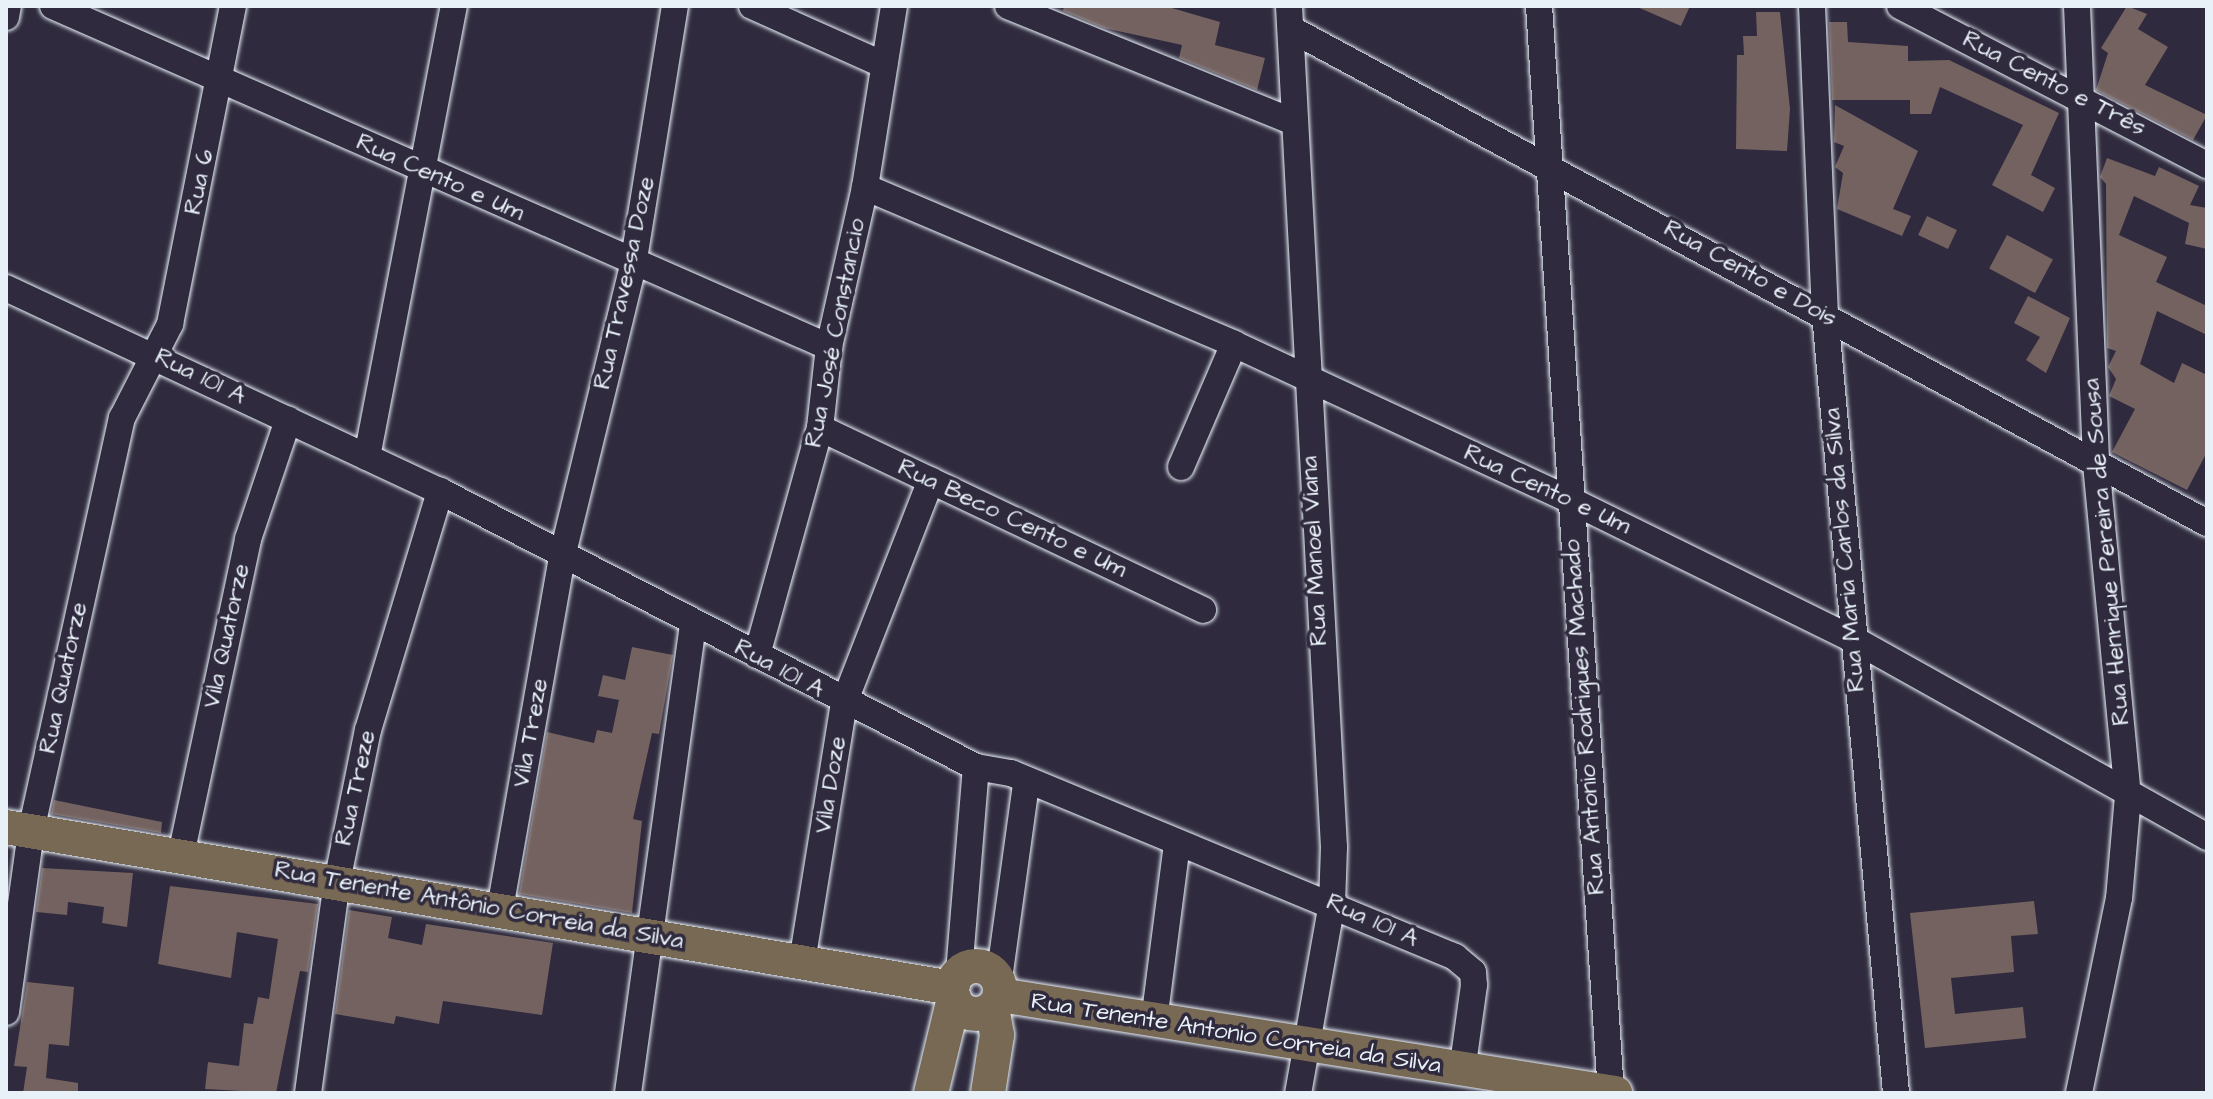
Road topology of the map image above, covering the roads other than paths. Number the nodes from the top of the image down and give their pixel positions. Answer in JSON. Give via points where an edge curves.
{"nodes":[{"id":1,"x":8,"y":6,"type":"edge"},
{"id":2,"x":53,"y":6,"type":"edge"},
{"id":3,"x":233,"y":6,"type":"edge"},
{"id":4,"x":454,"y":6,"type":"edge"},
{"id":5,"x":675,"y":6,"type":"edge"},
{"id":6,"x":752,"y":6,"type":"edge"},
{"id":7,"x":894,"y":6,"type":"edge"},
{"id":8,"x":1008,"y":6,"type":"edge"},
{"id":9,"x":1539,"y":6,"type":"edge"},
{"id":10,"x":1812,"y":6,"type":"edge"},
{"id":11,"x":1900,"y":6,"type":"edge"},
{"id":12,"x":2077,"y":6,"type":"edge"},
{"id":13,"x":6,"y":17,"type":"edge"},
{"id":14,"x":1290,"y":17,"type":"edge"},
{"id":15,"x":884,"y":65,"type":"junction"},
{"id":16,"x":222,"y":78,"type":"junction"},
{"id":17,"x":2083,"y":96,"type":"junction"},
{"id":18,"x":1293,"y":122,"type":"junction"},
{"id":19,"x":1549,"y":164,"type":"junction"},
{"id":20,"x":2207,"y":165,"type":"edge"},
{"id":21,"x":422,"y":171,"type":"junction"},
{"id":22,"x":865,"y":187,"type":"junction"},
{"id":23,"x":633,"y":265,"type":"junction"},
{"id":24,"x":6,"y":288,"type":"edge"},
{"id":25,"x":1825,"y":314,"type":"junction"},
{"id":26,"x":1234,"y":344,"type":"junction"},
{"id":27,"x":829,"y":347,"type":"junction"},
{"id":28,"x":159,"y":356,"type":"junction"},
{"id":29,"x":1306,"y":377,"type":"junction"},
{"id":30,"x":288,"y":420,"type":"junction"},
{"id":31,"x":820,"y":428,"type":"junction"},
{"id":32,"x":367,"y":457,"type":"junction"},
{"id":33,"x":2096,"y":464,"type":"junction"},
{"id":34,"x":1181,"y":467,"type":"dead end"},
{"id":35,"x":931,"y":480,"type":"junction"},
{"id":36,"x":440,"y":491,"type":"junction"},
{"id":37,"x":1570,"y":500,"type":"junction"},
{"id":38,"x":2207,"y":523,"type":"edge"},
{"id":39,"x":562,"y":557,"type":"junction"},
{"id":40,"x":1203,"y":610,"type":"dead end"},
{"id":41,"x":693,"y":626,"type":"junction"},
{"id":42,"x":1853,"y":639,"type":"junction"},
{"id":43,"x":757,"y":655,"type":"junction"},
{"id":44,"x":844,"y":703,"type":"junction"},
{"id":45,"x":976,"y":767,"type":"junction"},
{"id":46,"x":1026,"y":784,"type":"junction"},
{"id":47,"x":2128,"y":796,"type":"junction"},
{"id":48,"x":18,"y":829,"type":"edge"},
{"id":49,"x":2207,"y":837,"type":"edge"},
{"id":50,"x":1177,"y":843,"type":"junction"},
{"id":51,"x":181,"y":855,"type":"junction"},
{"id":52,"x":337,"y":882,"type":"junction"},
{"id":53,"x":1332,"y":903,"type":"junction"},
{"id":54,"x":500,"y":909,"type":"junction"},
{"id":55,"x":651,"y":935,"type":"junction"},
{"id":56,"x":802,"y":962,"type":"junction"},
{"id":57,"x":955,"y":986,"type":"junction"},
{"id":58,"x":997,"y":994,"type":"junction"},
{"id":59,"x":6,"y":1012,"type":"edge"},
{"id":60,"x":1154,"y":1021,"type":"junction"},
{"id":61,"x":1305,"y":1047,"type":"junction"},
{"id":62,"x":1462,"y":1071,"type":"junction"},
{"id":63,"x":308,"y":1093,"type":"edge"},
{"id":64,"x":628,"y":1093,"type":"edge"},
{"id":65,"x":931,"y":1093,"type":"edge"},
{"id":66,"x":988,"y":1093,"type":"edge"},
{"id":67,"x":1298,"y":1093,"type":"edge"},
{"id":68,"x":1612,"y":1093,"type":"edge"},
{"id":69,"x":1896,"y":1093,"type":"edge"},
{"id":70,"x":2079,"y":1093,"type":"edge"}],
"edges":[{"from":1,"to":13,"type":"street"},
{"from":2,"to":16,"type":"street","name":"Rua Cento e Um"},
{"from":3,"to":16,"type":"street","name":"Rua 6"},
{"from":4,"to":21,"type":"street"},
{"from":5,"to":23,"type":"street","name":"Rua Travessa Doze"},
{"from":6,"to":15,"type":"street"},
{"from":7,"to":15,"type":"street","name":"Rua José Constancio"},
{"from":8,"to":18,"type":"street"},
{"from":9,"to":19,"type":"street","name":"Rua Antonio Rodrigues Machado"},
{"from":10,"to":25,"type":"street","name":"Rua Maria Carlos da Silva"},
{"from":11,"to":17,"type":"street","name":"Rua Cento e Três"},
{"from":12,"to":17,"type":"street","name":"Rua Henrique Pereira de Sousa"},
{"from":14,"to":18,"type":"street","name":"Rua Manoel Viana"},
{"from":14,"to":19,"type":"street","name":"Rua Cento e Dois"},
{"from":15,"to":22,"type":"street","name":"Rua José Constancio"},
{"from":16,"to":21,"type":"street","name":"Rua Cento e Um"},
{"from":16,"to":28,"type":"street","name":"Rua 6"},
{"from":17,"to":20,"type":"street","name":"Rua Cento e Três"},
{"from":17,"to":33,"type":"street","name":"Rua Henrique Pereira de Sousa"},
{"from":18,"to":29,"type":"street","name":"Rua Manoel Viana"},
{"from":19,"to":25,"type":"street","name":"Rua Cento e Dois"},
{"from":19,"to":37,"type":"street","name":"Rua Antonio Rodrigues Machado"},
{"from":21,"to":23,"type":"street","name":"Rua Cento e Um"},
{"from":21,"to":32,"type":"street"},
{"from":22,"to":26,"type":"street","name":"Rua Cento e Um"},
{"from":22,"to":27,"type":"street","name":"Rua José Constancio"},
{"from":23,"to":27,"type":"street","name":"Rua Cento e Um"},
{"from":23,"to":39,"type":"street","name":"Rua Travessa Doze"},
{"from":24,"to":28,"type":"street","name":"Rua 101 A"},
{"from":25,"to":33,"type":"street","name":"Rua Cento e Dois"},
{"from":25,"to":42,"type":"street","name":"Rua Maria Carlos da Silva"},
{"from":26,"to":29,"type":"street","name":"Rua Cento e Um"},
{"from":26,"to":34,"type":"street"},
{"from":27,"to":31,"type":"street","name":"Rua José Constancio"},
{"from":28,"to":30,"type":"street","name":"Rua 101 A"},
{"from":28,"to":48,"type":"street","name":"Rua Quatorze","via":[[134,389],[122,418]]},
{"from":29,"to":37,"type":"street","name":"Rua Cento e Um"},
{"from":29,"to":53,"type":"street","name":"Rua Manoel Viana"},
{"from":30,"to":32,"type":"street","name":"Rua 101 A"},
{"from":30,"to":51,"type":"street","name":"Vila Quatorze","via":[[248,539]]},
{"from":31,"to":35,"type":"street","name":"Rua Beco Cento e Um"},
{"from":31,"to":43,"type":"street","name":"Rua José Constancio"},
{"from":32,"to":36,"type":"street","name":"Rua 101 A"},
{"from":33,"to":38,"type":"street","name":"Rua Cento e Dois"},
{"from":33,"to":47,"type":"street","name":"Rua Henrique Pereira de Sousa"},
{"from":35,"to":40,"type":"street","name":"Rua Beco Cento e Um"},
{"from":35,"to":44,"type":"street","name":"Vila Doze"},
{"from":36,"to":39,"type":"street","name":"Rua 101 A"},
{"from":36,"to":52,"type":"street","name":"Rua Treze","via":[[368,730]]},
{"from":37,"to":42,"type":"street","name":"Rua Cento e Um"},
{"from":37,"to":68,"type":"street","name":"Rua Antonio Rodrigues Machado"},
{"from":39,"to":41,"type":"street","name":"Rua 101 A"},
{"from":39,"to":54,"type":"street","name":"Vila Treze"},
{"from":41,"to":43,"type":"street","name":"Rua 101 A"},
{"from":41,"to":55,"type":"street"},
{"from":42,"to":47,"type":"street","name":"Rua Cento e Um"},
{"from":42,"to":69,"type":"street","name":"Rua Maria Carlos da Silva"},
{"from":43,"to":44,"type":"street","name":"Rua 101 A"},
{"from":44,"to":45,"type":"street","name":"Rua 101 A"},
{"from":44,"to":56,"type":"street","name":"Vila Doze"},
{"from":45,"to":46,"type":"street","name":"Rua 101 A","via":[[1011,773]]},
{"from":45,"to":57,"type":"street"},
{"from":46,"to":50,"type":"street","name":"Rua 101 A"},
{"from":46,"to":58,"type":"street"},
{"from":47,"to":49,"type":"street","name":"Rua Cento e Um"},
{"from":47,"to":70,"type":"street","name":"Rua Henrique Pereira de Sousa","via":[[2119,898]]},
{"from":48,"to":51,"type":"main road","name":"Rua Tenente Antônio Correia da Silva"},
{"from":48,"to":59,"type":"street","name":"Rua Quatorze"},
{"from":50,"to":53,"type":"street","name":"Rua 101 A"},
{"from":50,"to":60,"type":"street"},
{"from":51,"to":52,"type":"main road","name":"Rua Tenente Antônio Correia da Silva"},
{"from":52,"to":54,"type":"main road","name":"Rua Tenente Antônio Correia da Silva"},
{"from":52,"to":63,"type":"street","name":"Rua Treze"},
{"from":53,"to":61,"type":"street","name":"Rua Manoel Viana"},
{"from":53,"to":62,"type":"street","name":"Rua 101 A","via":[[1467,965],[1474,985]]},
{"from":54,"to":55,"type":"main road","name":"Rua Tenente Antônio Correia da Silva"},
{"from":55,"to":56,"type":"main road","name":"Rua Tenente Antônio Correia da Silva"},
{"from":55,"to":64,"type":"street"},
{"from":56,"to":57,"type":"main road","name":"Rua Tenente Antônio Correia da Silva"},
{"from":57,"to":58,"type":"main road","name":"Rua Tenente Antonio Correia da Silva","via":[[969,1013]]},
{"from":57,"to":65,"type":"main road"},
{"from":58,"to":60,"type":"main road","name":"Rua Tenente Antonio Correia da Silva"},
{"from":58,"to":66,"type":"main road"},
{"from":60,"to":61,"type":"main road","name":"Rua Tenente Antonio Correia da Silva"},
{"from":61,"to":62,"type":"main road","name":"Rua Tenente Antonio Correia da Silva"},
{"from":61,"to":67,"type":"street","name":"Rua Manoel Viana"},
{"from":62,"to":68,"type":"main road","name":"Rua Tenente Antonio Correia da Silva"}]}
